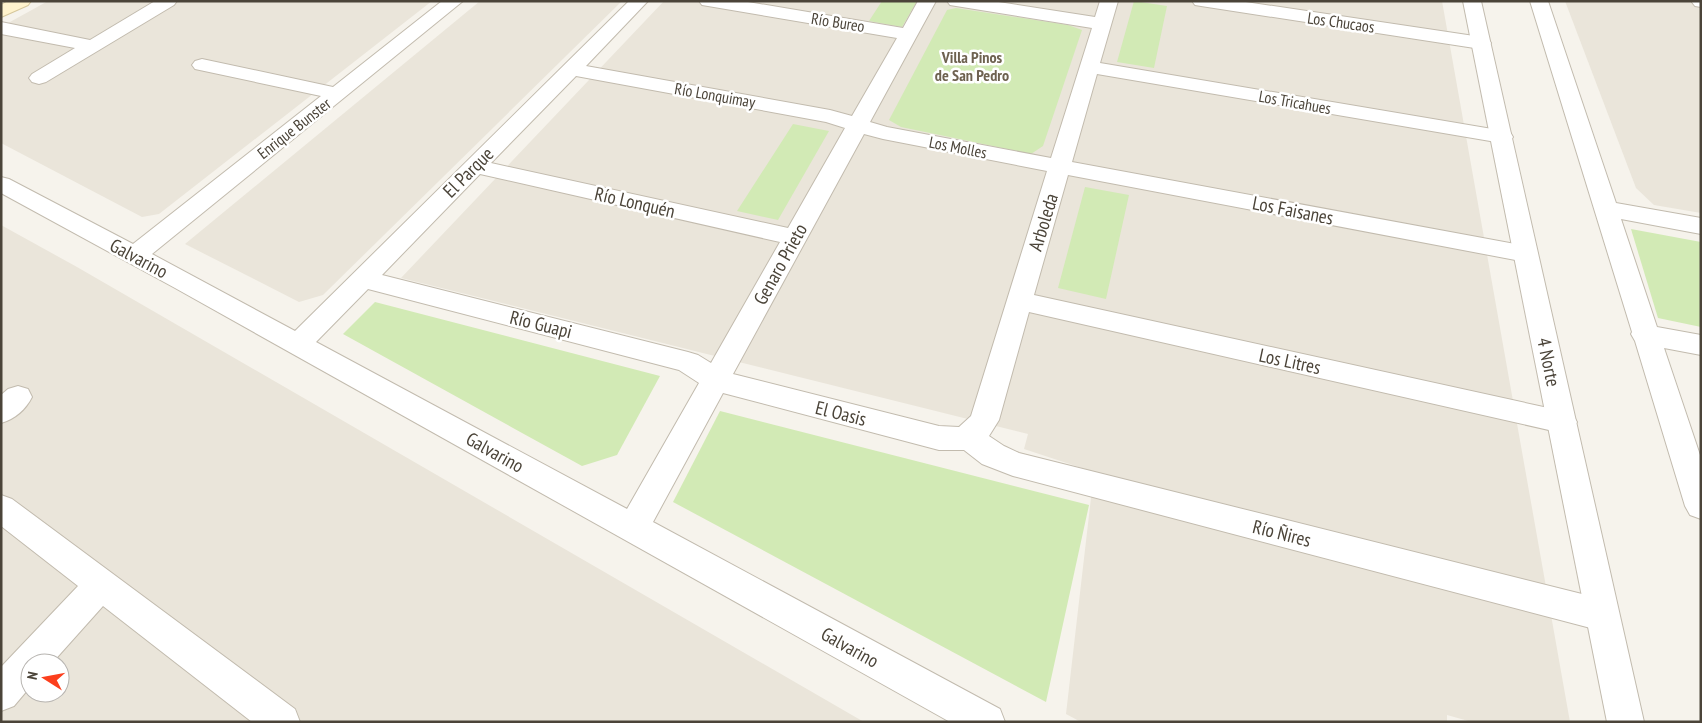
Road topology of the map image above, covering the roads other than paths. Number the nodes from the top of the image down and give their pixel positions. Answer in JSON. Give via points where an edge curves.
{"nodes":[{"id":1,"x":22,"y":1,"type":"edge"},
{"id":2,"x":168,"y":1,"type":"edge"},
{"id":3,"x":639,"y":1,"type":"edge"},
{"id":4,"x":708,"y":1,"type":"edge"},
{"id":5,"x":927,"y":1,"type":"edge"},
{"id":6,"x":956,"y":1,"type":"edge"},
{"id":7,"x":1109,"y":1,"type":"edge"},
{"id":8,"x":1201,"y":1,"type":"edge"},
{"id":9,"x":1472,"y":1,"type":"edge"},
{"id":10,"x":1539,"y":1,"type":"edge"},
{"id":11,"x":448,"y":2,"type":"edge"},
{"id":12,"x":1,"y":12,"type":"edge"},
{"id":13,"x":1102,"y":24,"type":"junction"},
{"id":14,"x":1,"y":28,"type":"edge"},
{"id":15,"x":908,"y":34,"type":"junction"},
{"id":16,"x":1481,"y":43,"type":"junction"},
{"id":17,"x":93,"y":46,"type":"junction"},
{"id":18,"x":202,"y":66,"type":"dead end"},
{"id":19,"x":1089,"y":67,"type":"junction"},
{"id":20,"x":572,"y":69,"type":"junction"},
{"id":21,"x":39,"y":78,"type":"dead end"},
{"id":22,"x":338,"y":94,"type":"junction"},
{"id":23,"x":858,"y":125,"type":"junction"},
{"id":24,"x":1502,"y":138,"type":"junction"},
{"id":25,"x":475,"y":166,"type":"junction"},
{"id":26,"x":1060,"y":166,"type":"junction"},
{"id":27,"x":1,"y":184,"type":"edge"},
{"id":28,"x":1605,"y":209,"type":"junction"},
{"id":29,"x":1701,"y":226,"type":"edge"},
{"id":30,"x":795,"y":238,"type":"junction"},
{"id":31,"x":1526,"y":254,"type":"junction"},
{"id":32,"x":135,"y":255,"type":"junction"},
{"id":33,"x":363,"y":278,"type":"junction"},
{"id":34,"x":1019,"y":301,"type":"junction"},
{"id":35,"x":1644,"y":334,"type":"junction"},
{"id":36,"x":298,"y":344,"type":"junction"},
{"id":37,"x":1701,"y":345,"type":"edge"},
{"id":38,"x":715,"y":380,"type":"junction"},
{"id":39,"x":1562,"y":422,"type":"junction"},
{"id":40,"x":968,"y":437,"type":"junction"},
{"id":41,"x":1701,"y":506,"type":"edge"},
{"id":42,"x":1,"y":508,"type":"edge"},
{"id":43,"x":633,"y":528,"type":"junction"},
{"id":44,"x":101,"y":584,"type":"junction"},
{"id":45,"x":1602,"y":616,"type":"junction"},
{"id":46,"x":1,"y":692,"type":"edge"},
{"id":47,"x":279,"y":721,"type":"edge"},
{"id":48,"x":987,"y":722,"type":"edge"},
{"id":49,"x":1626,"y":722,"type":"edge"}],
"edges":[{"from":1,"to":12,"type":"main road"},
{"from":2,"to":17,"type":"street"},
{"from":3,"to":20,"type":"street","name":"El Parque"},
{"from":4,"to":15,"type":"street","name":"Río Bureo"},
{"from":5,"to":15,"type":"street","name":"Genaro Prieto"},
{"from":6,"to":13,"type":"street"},
{"from":7,"to":13,"type":"street","name":"Arboleda"},
{"from":8,"to":16,"type":"street","name":"Los Chucaos"},
{"from":9,"to":16,"type":"street","name":"4 Norte"},
{"from":10,"to":28,"type":"street"},
{"from":11,"to":22,"type":"street","name":"Enrique Bunster"},
{"from":13,"to":19,"type":"street","name":"Arboleda"},
{"from":14,"to":17,"type":"street"},
{"from":15,"to":23,"type":"street","name":"Genaro Prieto"},
{"from":16,"to":24,"type":"street","name":"4 Norte"},
{"from":17,"to":21,"type":"street"},
{"from":18,"to":22,"type":"street"},
{"from":19,"to":24,"type":"street","name":"Los Tricahues"},
{"from":19,"to":26,"type":"street","name":"Arboleda"},
{"from":20,"to":23,"type":"street","name":"Río Lonquimay","via":[[830,116]]},
{"from":20,"to":25,"type":"street","name":"El Parque"},
{"from":22,"to":32,"type":"street","name":"Enrique Bunster"},
{"from":23,"to":26,"type":"street","name":"Los Molles","via":[[883,133]]},
{"from":23,"to":30,"type":"street","name":"Genaro Prieto"},
{"from":24,"to":31,"type":"street","name":"4 Norte"},
{"from":25,"to":30,"type":"street","name":"Río Lonquén"},
{"from":25,"to":33,"type":"street","name":"El Parque"},
{"from":26,"to":31,"type":"street","name":"Los Faisanes"},
{"from":26,"to":34,"type":"street","name":"Arboleda"},
{"from":27,"to":32,"type":"street","name":"Galvarino"},
{"from":28,"to":29,"type":"street"},
{"from":28,"to":35,"type":"street"},
{"from":30,"to":38,"type":"street","name":"Genaro Prieto"},
{"from":31,"to":39,"type":"street","name":"4 Norte"},
{"from":32,"to":36,"type":"street","name":"Galvarino"},
{"from":33,"to":36,"type":"street","name":"El Parque"},
{"from":33,"to":38,"type":"street","name":"Río Guapi","via":[[688,362]]},
{"from":34,"to":39,"type":"street","name":"Los Litres"},
{"from":34,"to":40,"type":"street","name":"Arboleda","via":[[984,420]]},
{"from":35,"to":37,"type":"street"},
{"from":35,"to":41,"type":"street"},
{"from":36,"to":43,"type":"street","name":"Galvarino"},
{"from":38,"to":40,"type":"street","name":"El Oasis","via":[[939,438],[954,440]]},
{"from":38,"to":43,"type":"street","name":"Genaro Prieto"},
{"from":39,"to":45,"type":"street","name":"4 Norte"},
{"from":40,"to":45,"type":"street","name":"Río Ñires","via":[[993,455],[1013,464]]},
{"from":42,"to":44,"type":"street"},
{"from":43,"to":48,"type":"street","name":"Galvarino"},
{"from":44,"to":46,"type":"street"},
{"from":44,"to":47,"type":"street"},
{"from":45,"to":49,"type":"street","name":"4 Norte"}]}
